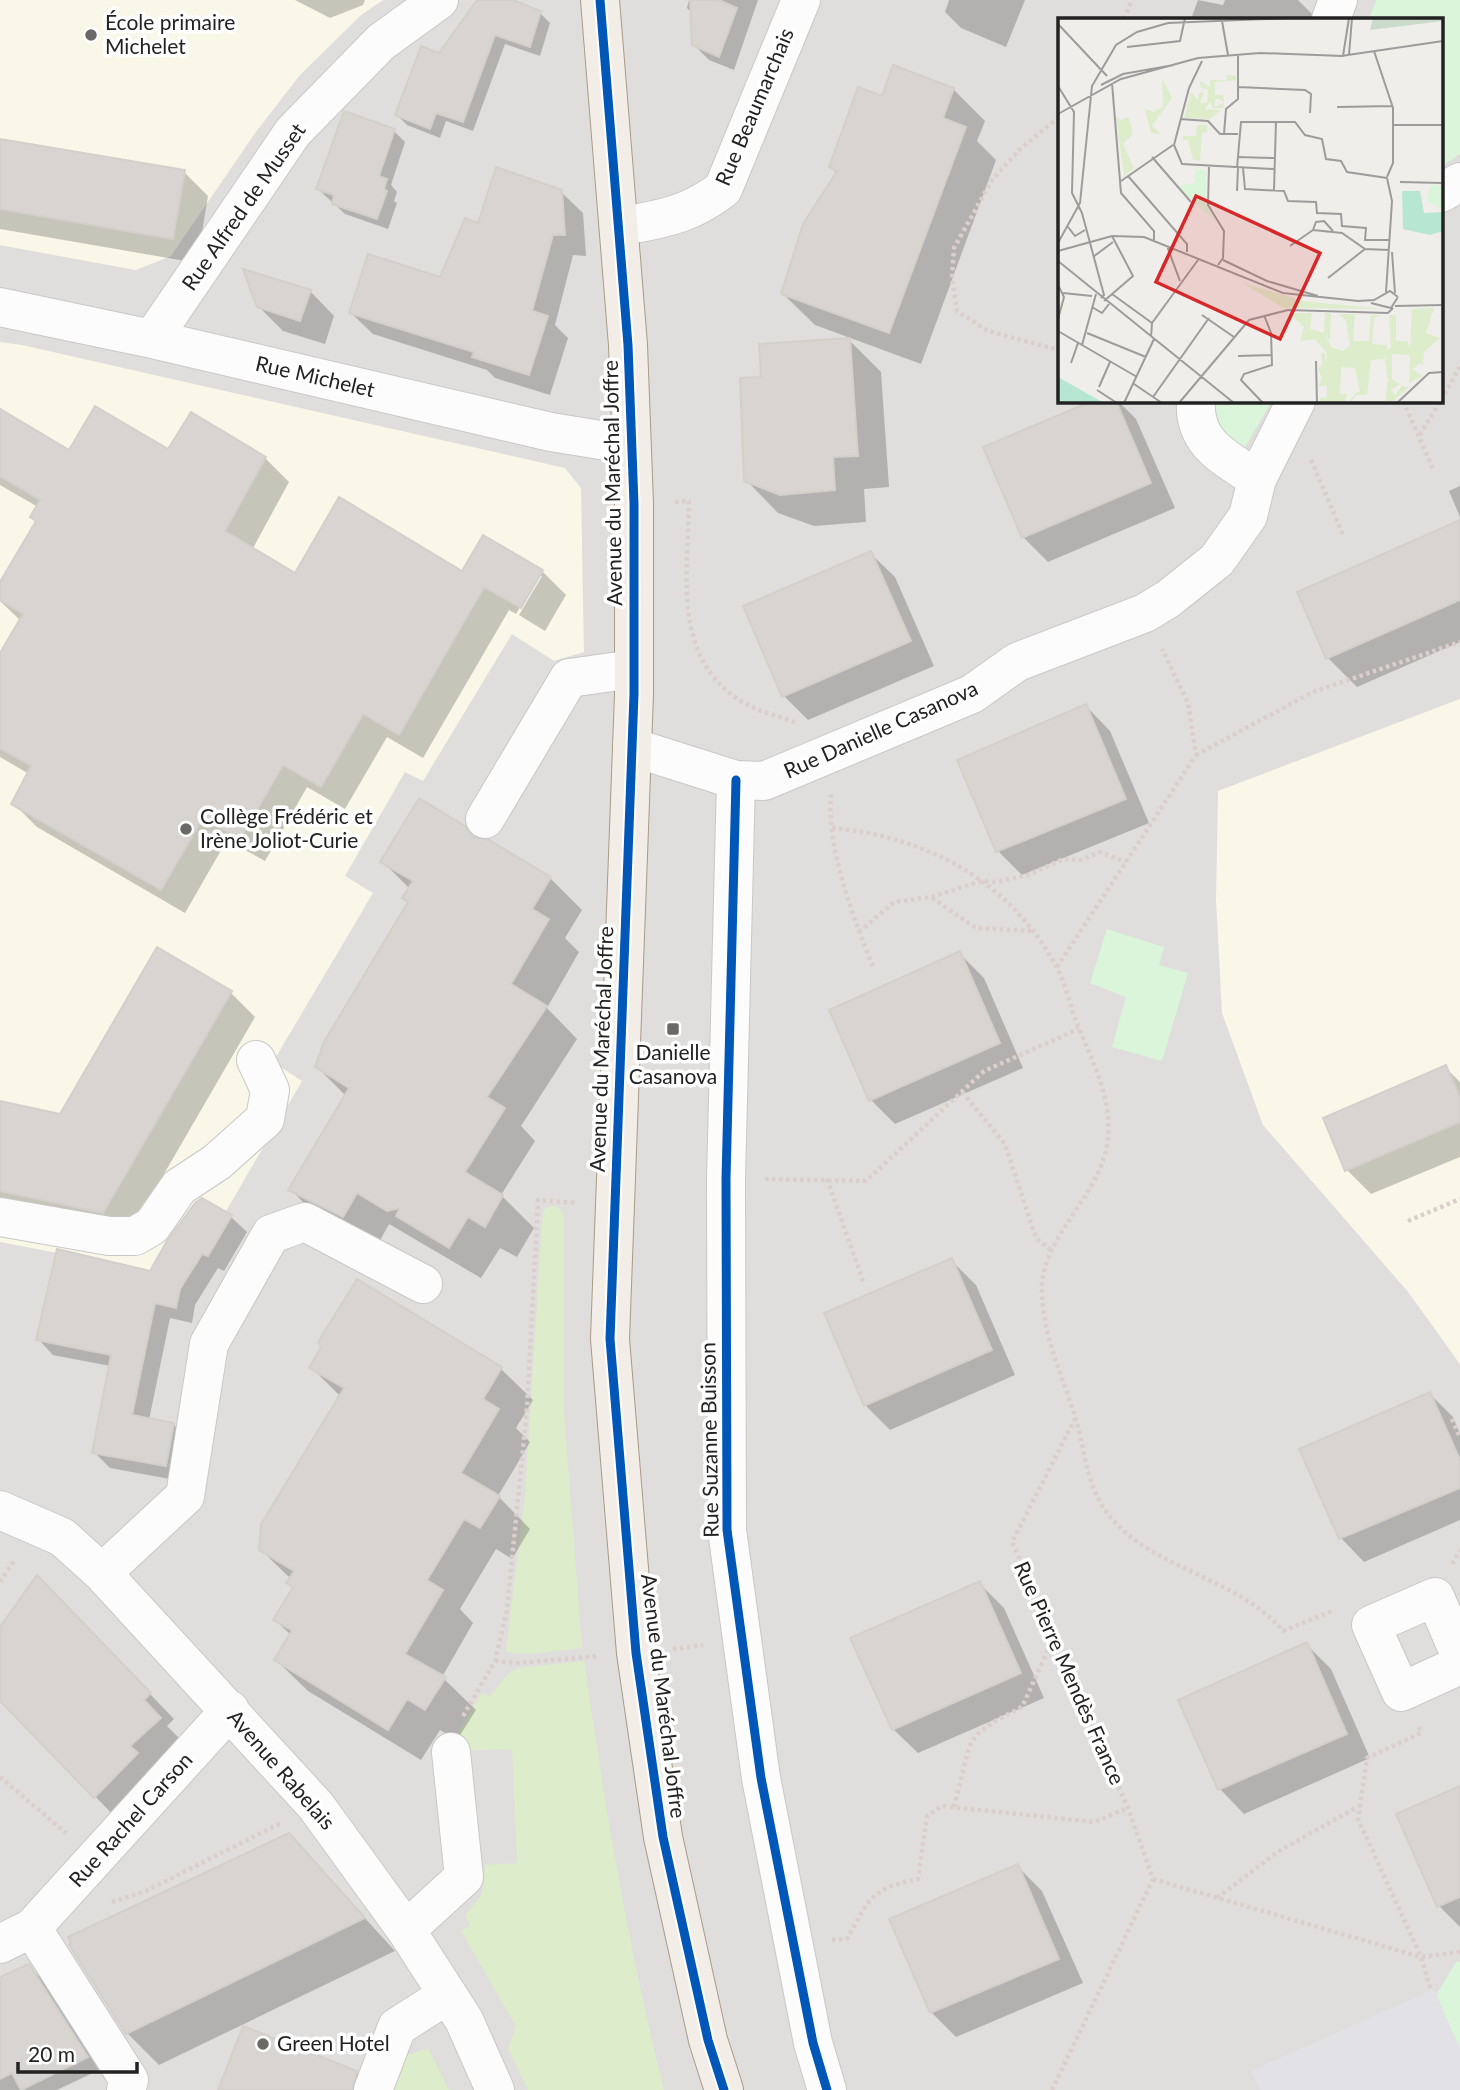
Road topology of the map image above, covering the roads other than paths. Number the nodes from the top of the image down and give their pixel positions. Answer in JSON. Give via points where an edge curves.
{"nodes":[{"id":1,"x":439,"y":0,"type":"edge"},
{"id":2,"x":600,"y":0,"type":"edge"},
{"id":3,"x":800,"y":0,"type":"edge"},
{"id":4,"x":1338,"y":0,"type":"edge"},
{"id":5,"x":1331,"y":18,"type":"edge"},
{"id":6,"x":1460,"y":182,"type":"edge"},
{"id":7,"x":1442,"y":191,"type":"edge"},
{"id":8,"x":619,"y":227,"type":"junction"},
{"id":9,"x":0,"y":307,"type":"edge"},
{"id":10,"x":152,"y":339,"type":"junction"},
{"id":11,"x":1196,"y":402,"type":"edge"},
{"id":12,"x":1297,"y":402,"type":"edge"},
{"id":13,"x":631,"y":445,"type":"junction"},
{"id":14,"x":1257,"y":479,"type":"junction"},
{"id":15,"x":634,"y":669,"type":"junction"},
{"id":16,"x":632,"y":747,"type":"junction"},
{"id":17,"x":736,"y":780,"type":"junction"},
{"id":18,"x":485,"y":819,"type":"dead end"},
{"id":19,"x":256,"y":1060,"type":"dead end"},
{"id":20,"x":0,"y":1217,"type":"edge"},
{"id":21,"x":423,"y":1284,"type":"dead end"},
{"id":22,"x":0,"y":1510,"type":"edge"},
{"id":23,"x":102,"y":1573,"type":"junction"},
{"id":24,"x":1460,"y":1655,"type":"edge"},
{"id":25,"x":1460,"y":1665,"type":"edge"},
{"id":26,"x":230,"y":1710,"type":"junction"},
{"id":27,"x":451,"y":1752,"type":"dead end"},
{"id":28,"x":406,"y":1930,"type":"junction"},
{"id":29,"x":16,"y":1936,"type":"edge"},
{"id":30,"x":447,"y":1995,"type":"junction"},
{"id":31,"x":126,"y":2090,"type":"edge"},
{"id":32,"x":373,"y":2090,"type":"edge"},
{"id":33,"x":495,"y":2090,"type":"edge"},
{"id":34,"x":724,"y":2090,"type":"edge"},
{"id":35,"x":827,"y":2090,"type":"edge"}],
"edges":[{"from":1,"to":10,"type":"street","name":"Rue Alfred de Musset","via":[[381,41],[293,132]]},
{"from":2,"to":8,"type":"main road","name":"Avenue du Maréchal Joffre"},
{"from":3,"to":8,"type":"street","name":"Rue Beaumarchais","via":[[723,189],[699,207]]},
{"from":4,"to":5,"type":"street"},
{"from":6,"to":7,"type":"street"},
{"from":8,"to":13,"type":"main road","name":"Avenue du Maréchal Joffre"},
{"from":9,"to":10,"type":"street","name":"Rue Michelet"},
{"from":10,"to":13,"type":"street","name":"Rue Michelet","via":[[551,432]]},
{"from":11,"to":14,"type":"street","via":[[1195,415],[1209,447]]},
{"from":12,"to":14,"type":"street","name":"Rue Danielle Casanova"},
{"from":13,"to":15,"type":"main road","name":"Avenue du Maréchal Joffre"},
{"from":14,"to":17,"type":"street","name":"Rue Danielle Casanova","via":[[1248,516],[1217,560],[1145,613],[1017,662],[972,694],[826,757],[764,781]]},
{"from":15,"to":16,"type":"main road","name":"Avenue du Maréchal Joffre"},
{"from":15,"to":18,"type":"street","via":[[569,678]]},
{"from":16,"to":17,"type":"street","name":"Rue Danielle Casanova"},
{"from":16,"to":34,"type":"main road","name":"Avenue du Maréchal Joffre","via":[[610,1339],[636,1653],[663,1837],[708,2040]]},
{"from":17,"to":35,"type":"street","name":"Rue Suzanne Buisson","via":[[726,1179],[727,1531],[761,1778],[813,2043]]},
{"from":19,"to":20,"type":"street","via":[[270,1090],[265,1119],[217,1163],[179,1186],[152,1226],[135,1236],[108,1236]]},
{"from":21,"to":23,"type":"street","via":[[304,1222],[271,1234],[209,1344],[185,1496]]},
{"from":22,"to":23,"type":"street","name":"Avenue Rabelais","via":[[62,1537]]},
{"from":23,"to":26,"type":"street","name":"Avenue Rabelais"},
{"from":24,"to":25,"type":"street","via":[[1435,1597],[1371,1625],[1401,1692]]},
{"from":26,"to":28,"type":"street","name":"Avenue Rabelais","via":[[316,1806]]},
{"from":26,"to":29,"type":"street","name":"Rue Rachel Carson","via":[[96,1858]]},
{"from":27,"to":28,"type":"street","via":[[464,1877]]},
{"from":28,"to":30,"type":"street","name":"Avenue Rabelais"},
{"from":29,"to":31,"type":"street","via":[[129,2080]]},
{"from":30,"to":32,"type":"street","via":[[397,2027]]},
{"from":30,"to":33,"type":"street","name":"Avenue Rabelais"}]}
